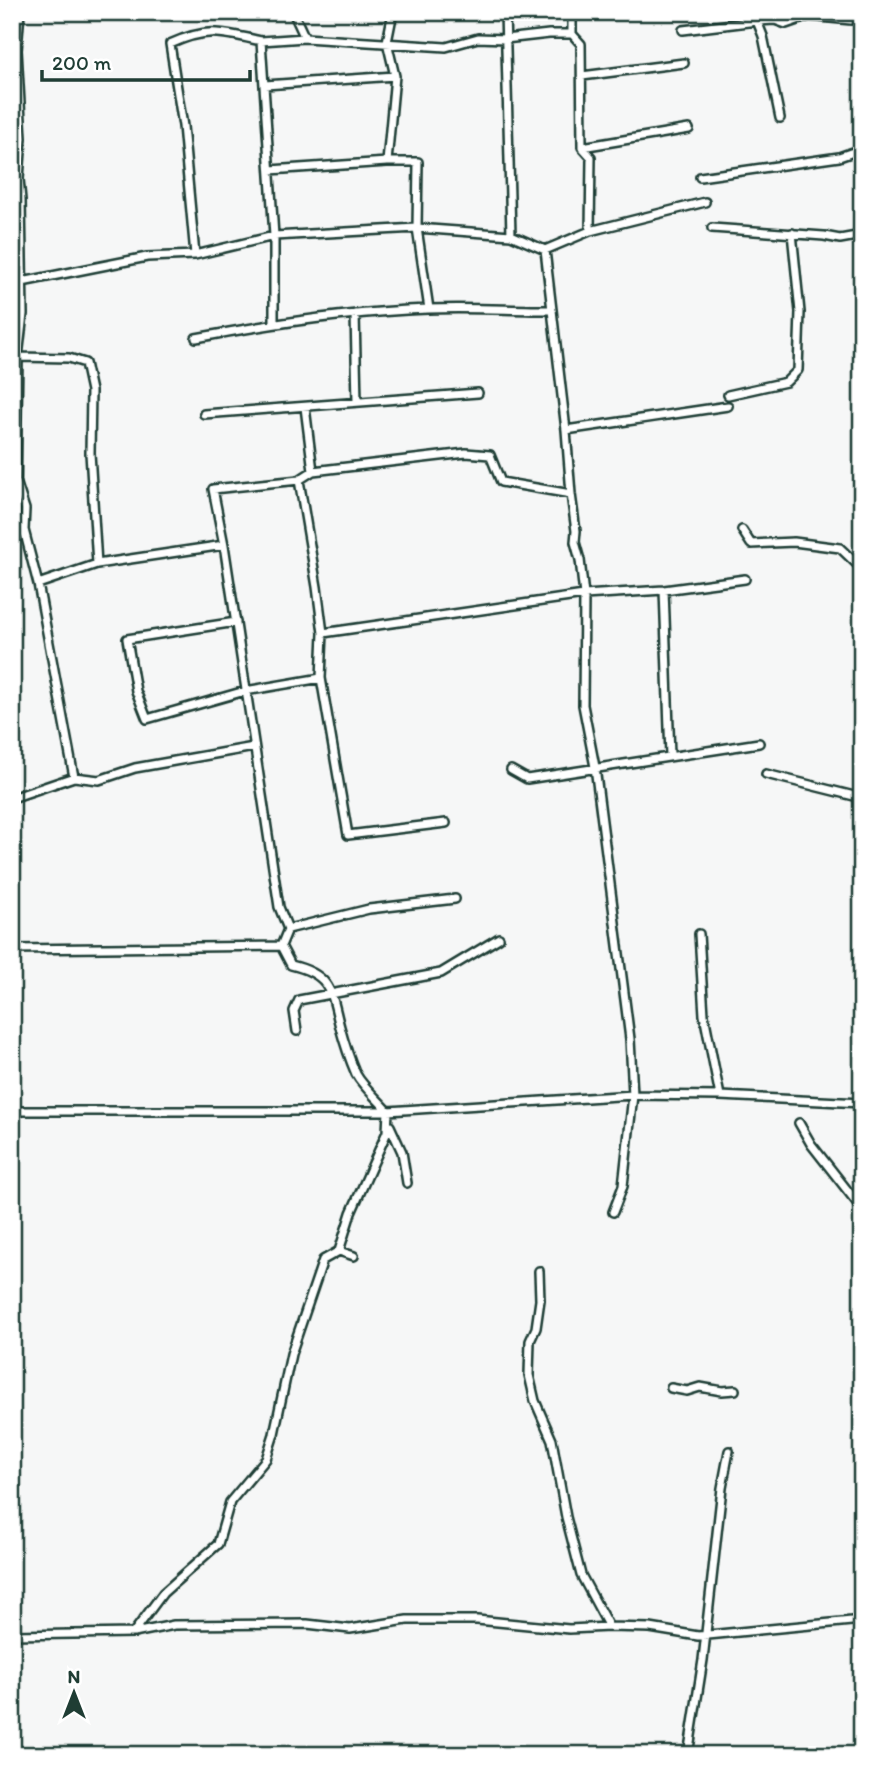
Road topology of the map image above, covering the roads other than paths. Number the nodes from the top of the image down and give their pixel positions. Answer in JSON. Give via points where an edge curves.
{"nodes":[{"id":1,"x":20,"y":12,"type":"edge"},
{"id":2,"x":293,"y":12,"type":"edge"},
{"id":3,"x":393,"y":12,"type":"edge"},
{"id":4,"x":505,"y":12,"type":"edge"},
{"id":5,"x":572,"y":12,"type":"edge"},
{"id":6,"x":862,"y":14,"type":"edge"},
{"id":7,"x":757,"y":21,"type":"junction"},
{"id":8,"x":683,"y":30,"type":"dead end"},
{"id":9,"x":572,"y":34,"type":"junction"},
{"id":10,"x":305,"y":38,"type":"junction"},
{"id":11,"x":505,"y":39,"type":"junction"},
{"id":12,"x":261,"y":41,"type":"junction"},
{"id":13,"x":387,"y":42,"type":"junction"},
{"id":14,"x":684,"y":63,"type":"dead end"},
{"id":15,"x":394,"y":76,"type":"junction"},
{"id":16,"x":582,"y":76,"type":"junction"},
{"id":17,"x":265,"y":85,"type":"junction"},
{"id":18,"x":780,"y":118,"type":"dead end"},
{"id":19,"x":690,"y":129,"type":"dead end"},
{"id":20,"x":582,"y":147,"type":"junction"},
{"id":21,"x":862,"y":149,"type":"edge"},
{"id":22,"x":387,"y":162,"type":"junction"},
{"id":23,"x":270,"y":170,"type":"junction"},
{"id":24,"x":700,"y":177,"type":"dead end"},
{"id":25,"x":15,"y":180,"type":"edge"},
{"id":26,"x":705,"y":202,"type":"dead end"},
{"id":27,"x":417,"y":228,"type":"junction"},
{"id":28,"x":712,"y":228,"type":"dead end"},
{"id":29,"x":590,"y":231,"type":"junction"},
{"id":30,"x":792,"y":233,"type":"junction"},
{"id":31,"x":510,"y":235,"type":"junction"},
{"id":32,"x":862,"y":235,"type":"edge"},
{"id":33,"x":274,"y":236,"type":"junction"},
{"id":34,"x":17,"y":247,"type":"edge"},
{"id":35,"x":545,"y":250,"type":"junction"},
{"id":36,"x":195,"y":255,"type":"junction"},
{"id":37,"x":22,"y":282,"type":"junction"},
{"id":38,"x":429,"y":309,"type":"junction"},
{"id":39,"x":551,"y":310,"type":"junction"},
{"id":40,"x":12,"y":314,"type":"edge"},
{"id":41,"x":23,"y":314,"type":"junction"},
{"id":42,"x":355,"y":314,"type":"junction"},
{"id":43,"x":274,"y":323,"type":"junction"},
{"id":44,"x":196,"y":338,"type":"dead end"},
{"id":45,"x":18,"y":357,"type":"junction"},
{"id":46,"x":478,"y":393,"type":"dead end"},
{"id":47,"x":728,"y":395,"type":"dead end"},
{"id":48,"x":15,"y":402,"type":"edge"},
{"id":49,"x":357,"y":402,"type":"junction"},
{"id":50,"x":728,"y":406,"type":"dead end"},
{"id":51,"x":305,"y":407,"type":"junction"},
{"id":52,"x":204,"y":414,"type":"dead end"},
{"id":53,"x":566,"y":430,"type":"junction"},
{"id":54,"x":313,"y":471,"type":"junction"},
{"id":55,"x":299,"y":480,"type":"junction"},
{"id":56,"x":570,"y":495,"type":"junction"},
{"id":57,"x":24,"y":530,"type":"junction"},
{"id":58,"x":741,"y":530,"type":"dead end"},
{"id":59,"x":12,"y":537,"type":"edge"},
{"id":60,"x":225,"y":545,"type":"junction"},
{"id":61,"x":97,"y":564,"type":"junction"},
{"id":62,"x":862,"y":569,"type":"edge"},
{"id":63,"x":745,"y":579,"type":"dead end"},
{"id":64,"x":38,"y":584,"type":"junction"},
{"id":65,"x":664,"y":590,"type":"junction"},
{"id":66,"x":584,"y":595,"type":"junction"},
{"id":67,"x":236,"y":622,"type":"junction"},
{"id":68,"x":323,"y":633,"type":"junction"},
{"id":69,"x":321,"y":678,"type":"junction"},
{"id":70,"x":245,"y":691,"type":"junction"},
{"id":71,"x":759,"y":743,"type":"dead end"},
{"id":72,"x":254,"y":747,"type":"junction"},
{"id":73,"x":670,"y":755,"type":"junction"},
{"id":74,"x":595,"y":767,"type":"junction"},
{"id":75,"x":511,"y":770,"type":"dead end"},
{"id":76,"x":766,"y":774,"type":"dead end"},
{"id":77,"x":74,"y":777,"type":"junction"},
{"id":78,"x":12,"y":798,"type":"edge"},
{"id":79,"x":862,"y":798,"type":"edge"},
{"id":80,"x":446,"y":823,"type":"dead end"},
{"id":81,"x":455,"y":899,"type":"dead end"},
{"id":82,"x":288,"y":929,"type":"junction"},
{"id":83,"x":699,"y":934,"type":"dead end"},
{"id":84,"x":499,"y":939,"type":"dead end"},
{"id":85,"x":281,"y":946,"type":"junction"},
{"id":86,"x":12,"y":948,"type":"edge"},
{"id":87,"x":333,"y":995,"type":"junction"},
{"id":88,"x":297,"y":1031,"type":"dead end"},
{"id":89,"x":633,"y":1095,"type":"junction"},
{"id":90,"x":720,"y":1096,"type":"junction"},
{"id":91,"x":862,"y":1102,"type":"edge"},
{"id":92,"x":12,"y":1111,"type":"edge"},
{"id":93,"x":388,"y":1111,"type":"junction"},
{"id":94,"x":388,"y":1122,"type":"junction"},
{"id":95,"x":799,"y":1123,"type":"dead end"},
{"id":96,"x":407,"y":1183,"type":"dead end"},
{"id":97,"x":862,"y":1209,"type":"edge"},
{"id":98,"x":612,"y":1212,"type":"dead end"},
{"id":99,"x":339,"y":1251,"type":"junction"},
{"id":100,"x":354,"y":1256,"type":"dead end"},
{"id":101,"x":540,"y":1271,"type":"dead end"},
{"id":102,"x":671,"y":1388,"type":"dead end"},
{"id":103,"x":735,"y":1390,"type":"dead end"},
{"id":104,"x":729,"y":1451,"type":"dead end"},
{"id":105,"x":862,"y":1620,"type":"edge"},
{"id":106,"x":609,"y":1627,"type":"junction"},
{"id":107,"x":134,"y":1633,"type":"junction"},
{"id":108,"x":12,"y":1635,"type":"edge"},
{"id":109,"x":705,"y":1636,"type":"junction"},
{"id":110,"x":12,"y":1741,"type":"edge"},
{"id":111,"x":15,"y":1755,"type":"edge"},
{"id":112,"x":688,"y":1755,"type":"edge"}],
"edges":[{"from":1,"to":25,"type":"street","via":[[17,50],[22,138]]},
{"from":2,"to":10,"type":"street"},
{"from":3,"to":13,"type":"street"},
{"from":4,"to":11,"type":"street"},
{"from":5,"to":9,"type":"street"},
{"from":6,"to":7,"type":"street","via":[[851,20],[809,16],[786,24]]},
{"from":7,"to":8,"type":"street"},
{"from":7,"to":18,"type":"street"},
{"from":9,"to":11,"type":"street"},
{"from":9,"to":16,"type":"street","via":[[581,44]]},
{"from":10,"to":12,"type":"street"},
{"from":10,"to":13,"type":"street"},
{"from":11,"to":13,"type":"street","via":[[478,38],[446,47]]},
{"from":11,"to":31,"type":"street"},
{"from":12,"to":17,"type":"street"},
{"from":12,"to":36,"type":"street","via":[[224,32],[191,34],[170,44]]},
{"from":13,"to":15,"type":"street"},
{"from":14,"to":16,"type":"street"},
{"from":15,"to":17,"type":"street"},
{"from":15,"to":22,"type":"street"},
{"from":16,"to":20,"type":"street"},
{"from":17,"to":23,"type":"street"},
{"from":19,"to":20,"type":"street"},
{"from":20,"to":29,"type":"street","via":[[591,157]]},
{"from":21,"to":24,"type":"street","via":[[839,157]]},
{"from":22,"to":23,"type":"street"},
{"from":22,"to":27,"type":"street","via":[[418,162]]},
{"from":23,"to":33,"type":"street"},
{"from":25,"to":34,"type":"street","via":[[21,200]]},
{"from":26,"to":29,"type":"street"},
{"from":27,"to":31,"type":"street"},
{"from":27,"to":33,"type":"street"},
{"from":27,"to":38,"type":"street"},
{"from":28,"to":30,"type":"street"},
{"from":29,"to":35,"type":"street"},
{"from":30,"to":32,"type":"street","via":[[840,239]]},
{"from":30,"to":47,"type":"street","via":[[800,312],[798,370],[786,382]]},
{"from":31,"to":35,"type":"street"},
{"from":33,"to":36,"type":"street"},
{"from":33,"to":43,"type":"street"},
{"from":34,"to":37,"type":"street"},
{"from":35,"to":39,"type":"street"},
{"from":36,"to":37,"type":"street","via":[[147,257]]},
{"from":37,"to":41,"type":"street"},
{"from":38,"to":39,"type":"street"},
{"from":38,"to":42,"type":"street"},
{"from":39,"to":53,"type":"street"},
{"from":40,"to":41,"type":"street"},
{"from":41,"to":45,"type":"street"},
{"from":42,"to":43,"type":"street"},
{"from":42,"to":49,"type":"street"},
{"from":43,"to":44,"type":"street"},
{"from":45,"to":48,"type":"street"},
{"from":45,"to":61,"type":"street","via":[[69,358],[85,363],[91,391]]},
{"from":46,"to":49,"type":"street"},
{"from":48,"to":57,"type":"street","via":[[16,481],[25,509]]},
{"from":49,"to":51,"type":"street"},
{"from":50,"to":53,"type":"street"},
{"from":51,"to":52,"type":"street"},
{"from":51,"to":54,"type":"street"},
{"from":53,"to":56,"type":"street"},
{"from":54,"to":55,"type":"street"},
{"from":54,"to":56,"type":"street","via":[[466,453],[490,455],[501,482]]},
{"from":55,"to":60,"type":"street","via":[[213,489]]},
{"from":55,"to":68,"type":"street"},
{"from":56,"to":66,"type":"street"},
{"from":57,"to":59,"type":"street"},
{"from":57,"to":64,"type":"street"},
{"from":58,"to":62,"type":"street","via":[[751,544],[794,542],[840,548]]},
{"from":60,"to":61,"type":"street"},
{"from":60,"to":67,"type":"street"},
{"from":61,"to":64,"type":"street"},
{"from":63,"to":65,"type":"street"},
{"from":64,"to":77,"type":"street"},
{"from":65,"to":66,"type":"street"},
{"from":65,"to":73,"type":"street"},
{"from":66,"to":68,"type":"street"},
{"from":66,"to":74,"type":"street","via":[[583,705]]},
{"from":67,"to":70,"type":"street"},
{"from":67,"to":70,"type":"street","via":[[127,639],[146,719]]},
{"from":68,"to":69,"type":"street"},
{"from":69,"to":70,"type":"street"},
{"from":69,"to":80,"type":"street","via":[[348,835]]},
{"from":70,"to":72,"type":"street"},
{"from":71,"to":73,"type":"street"},
{"from":72,"to":77,"type":"street","via":[[135,768],[99,780]]},
{"from":72,"to":82,"type":"street","via":[[279,907]]},
{"from":73,"to":74,"type":"street"},
{"from":74,"to":75,"type":"street","via":[[527,779]]},
{"from":74,"to":89,"type":"street"},
{"from":76,"to":79,"type":"street"},
{"from":77,"to":78,"type":"street"},
{"from":81,"to":82,"type":"street","via":[[369,909]]},
{"from":82,"to":85,"type":"street"},
{"from":83,"to":90,"type":"street","via":[[704,1015]]},
{"from":84,"to":87,"type":"street","via":[[441,973]]},
{"from":85,"to":86,"type":"street"},
{"from":85,"to":87,"type":"street","via":[[291,965],[326,983]]},
{"from":87,"to":88,"type":"street","via":[[299,1000],[294,1011]]},
{"from":87,"to":93,"type":"street","via":[[357,1076]]},
{"from":89,"to":90,"type":"street"},
{"from":89,"to":93,"type":"street"},
{"from":89,"to":98,"type":"street","via":[[623,1186]]},
{"from":90,"to":91,"type":"street"},
{"from":92,"to":93,"type":"street"},
{"from":93,"to":94,"type":"street"},
{"from":94,"to":96,"type":"street","via":[[402,1152]]},
{"from":94,"to":99,"type":"street"},
{"from":95,"to":97,"type":"street"},
{"from":99,"to":100,"type":"street"},
{"from":99,"to":107,"type":"street","via":[[323,1260],[291,1354],[265,1459],[230,1502],[218,1544],[163,1593]]},
{"from":101,"to":106,"type":"street","via":[[536,1328],[530,1341],[534,1401],[552,1440],[581,1575]]},
{"from":102,"to":103,"type":"street"},
{"from":104,"to":109,"type":"street"},
{"from":105,"to":109,"type":"street"},
{"from":106,"to":107,"type":"street","via":[[407,1620],[350,1629],[307,1624],[174,1625]]},
{"from":106,"to":109,"type":"street"},
{"from":107,"to":108,"type":"street"},
{"from":109,"to":112,"type":"street"},
{"from":110,"to":111,"type":"street"}]}
